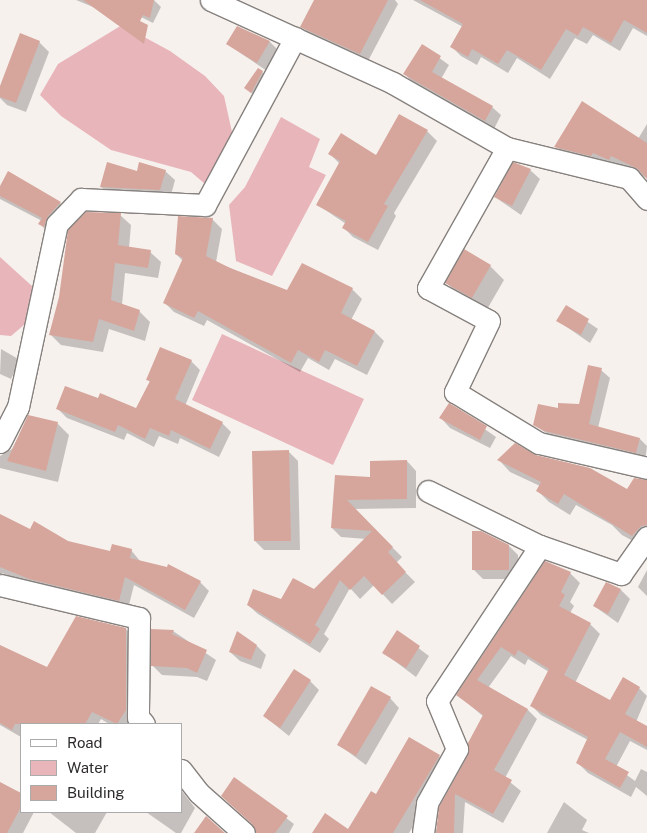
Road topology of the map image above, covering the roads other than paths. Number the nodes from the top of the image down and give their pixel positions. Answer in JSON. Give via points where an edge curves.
{"nodes":[{"id":1,"x":211,"y":0,"type":"edge"},
{"id":2,"x":295,"y":38,"type":"junction"},
{"id":3,"x":507,"y":148,"type":"junction"},
{"id":4,"x":647,"y":199,"type":"edge"},
{"id":5,"x":0,"y":442,"type":"edge"},
{"id":6,"x":647,"y":468,"type":"edge"},
{"id":7,"x":428,"y":491,"type":"dead end"},
{"id":8,"x":647,"y":537,"type":"edge"},
{"id":9,"x":540,"y":546,"type":"junction"},
{"id":10,"x":0,"y":584,"type":"edge"},
{"id":11,"x":143,"y":723,"type":"edge"},
{"id":12,"x":182,"y":771,"type":"edge"},
{"id":13,"x":244,"y":833,"type":"edge"},
{"id":14,"x":423,"y":833,"type":"edge"}],
"edges":[{"from":1,"to":2,"type":"street"},
{"from":2,"to":3,"type":"street","via":[[393,82]]},
{"from":2,"to":5,"type":"street","via":[[205,205],[81,199],[58,224],[18,407]]},
{"from":3,"to":4,"type":"street","via":[[629,178]]},
{"from":3,"to":6,"type":"street","via":[[428,288],[489,321],[454,392],[539,443]]},
{"from":7,"to":9,"type":"street"},
{"from":8,"to":9,"type":"street","via":[[621,574]]},
{"from":9,"to":14,"type":"street","via":[[437,702],[457,749],[427,803]]},
{"from":10,"to":11,"type":"street","via":[[139,618],[138,718]]},
{"from":12,"to":13,"type":"street","via":[[200,793]]}]}
